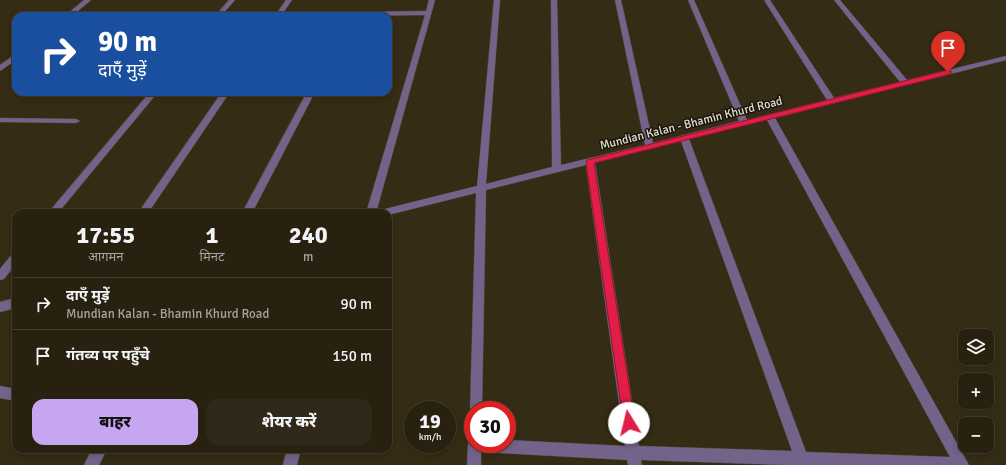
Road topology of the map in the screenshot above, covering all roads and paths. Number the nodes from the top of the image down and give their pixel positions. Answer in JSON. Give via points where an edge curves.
{"nodes":[{"id":1,"x":88,"y":0,"type":"edge"},
{"id":2,"x":232,"y":0,"type":"edge"},
{"id":3,"x":289,"y":0,"type":"edge"},
{"id":4,"x":432,"y":0,"type":"edge"},
{"id":5,"x":497,"y":0,"type":"edge"},
{"id":6,"x":554,"y":0,"type":"edge"},
{"id":7,"x":618,"y":0,"type":"edge"},
{"id":8,"x":692,"y":0,"type":"edge"},
{"id":9,"x":768,"y":0,"type":"edge"},
{"id":10,"x":837,"y":0,"type":"edge"},
{"id":11,"x":73,"y":12,"type":"edge"},
{"id":12,"x":222,"y":12,"type":"edge"},
{"id":13,"x":281,"y":12,"type":"edge"},
{"id":14,"x":428,"y":13,"type":"junction"},
{"id":15,"x":392,"y":14,"type":"edge"},
{"id":16,"x":1006,"y":58,"type":"edge"},
{"id":17,"x":12,"y":59,"type":"edge"},
{"id":18,"x":1,"y":68,"type":"edge"},
{"id":19,"x":12,"y":68,"type":"edge"},
{"id":20,"x":905,"y":83,"type":"junction"},
{"id":21,"x":151,"y":96,"type":"edge"},
{"id":22,"x":223,"y":96,"type":"edge"},
{"id":23,"x":309,"y":96,"type":"edge"},
{"id":24,"x":832,"y":101,"type":"junction"},
{"id":25,"x":770,"y":117,"type":"junction"},
{"id":26,"x":0,"y":120,"type":"edge"},
{"id":27,"x":76,"y":121,"type":"dead end"},
{"id":28,"x":744,"y":123,"type":"junction"},
{"id":29,"x":684,"y":138,"type":"junction"},
{"id":30,"x":650,"y":146,"type":"junction"},
{"id":31,"x":590,"y":162,"type":"junction"},
{"id":32,"x":558,"y":170,"type":"junction"},
{"id":33,"x":481,"y":189,"type":"junction"},
{"id":34,"x":56,"y":209,"type":"edge"},
{"id":35,"x":146,"y":209,"type":"edge"},
{"id":36,"x":249,"y":209,"type":"edge"},
{"id":37,"x":372,"y":209,"type":"edge"},
{"id":38,"x":392,"y":210,"type":"edge"},
{"id":39,"x":12,"y":262,"type":"edge"},
{"id":40,"x":0,"y":276,"type":"edge"},
{"id":41,"x":12,"y":304,"type":"edge"},
{"id":42,"x":0,"y":307,"type":"edge"},
{"id":43,"x":0,"y":392,"type":"edge"},
{"id":44,"x":12,"y":394,"type":"edge"},
{"id":45,"x":476,"y":401,"type":"edge"},
{"id":46,"x":516,"y":448,"type":"edge"},
{"id":47,"x":98,"y":453,"type":"edge"},
{"id":48,"x":293,"y":453,"type":"edge"},
{"id":49,"x":475,"y":453,"type":"edge"},
{"id":50,"x":634,"y":459,"type":"edge"},
{"id":51,"x":803,"y":462,"type":"edge"},
{"id":52,"x":962,"y":464,"type":"edge"},
{"id":53,"x":91,"y":465,"type":"edge"},
{"id":54,"x":290,"y":465,"type":"edge"},
{"id":55,"x":474,"y":465,"type":"edge"}],
"edges":[{"from":1,"to":11,"type":"street"},
{"from":2,"to":12,"type":"street"},
{"from":3,"to":13,"type":"street"},
{"from":4,"to":14,"type":"street"},
{"from":5,"to":33,"type":"street"},
{"from":6,"to":32,"type":"street"},
{"from":7,"to":30,"type":"street"},
{"from":8,"to":28,"type":"street"},
{"from":9,"to":24,"type":"street"},
{"from":10,"to":20,"type":"street"},
{"from":14,"to":15,"type":"street"},
{"from":14,"to":37,"type":"street"},
{"from":16,"to":20,"type":"street","name":"Mundian Kalan - Bhamin Khurd Road"},
{"from":17,"to":18,"type":"street"},
{"from":18,"to":19,"type":"street"},
{"from":20,"to":24,"type":"street","name":"Mundian Kalan - Bhamin Khurd Road"},
{"from":21,"to":34,"type":"street"},
{"from":22,"to":35,"type":"street"},
{"from":23,"to":36,"type":"street"},
{"from":24,"to":25,"type":"street","name":"Mundian Kalan - Bhamin Khurd Road"},
{"from":25,"to":28,"type":"street","name":"Mundian Kalan - Bhamin Khurd Road"},
{"from":25,"to":52,"type":"street"},
{"from":26,"to":27,"type":"street"},
{"from":28,"to":29,"type":"street","name":"Mundian Kalan - Bhamin Khurd Road"},
{"from":29,"to":30,"type":"street","name":"Mundian Kalan - Bhamin Khurd Road"},
{"from":29,"to":51,"type":"street"},
{"from":30,"to":31,"type":"street","name":"Mundian Kalan - Bhamin Khurd Road"},
{"from":31,"to":32,"type":"street","name":"Mundian Kalan - Bhamin Khurd Road"},
{"from":31,"to":50,"type":"street"},
{"from":32,"to":33,"type":"street","name":"Mundian Kalan - Bhamin Khurd Road"},
{"from":33,"to":38,"type":"street","name":"Mundian Kalan - Bhamin Khurd Road"},
{"from":33,"to":45,"type":"street"},
{"from":39,"to":40,"type":"street"},
{"from":41,"to":42,"type":"street"},
{"from":43,"to":44,"type":"street"},
{"from":46,"to":50,"type":"street"},
{"from":47,"to":53,"type":"street"},
{"from":48,"to":54,"type":"street"},
{"from":49,"to":55,"type":"street"},
{"from":50,"to":51,"type":"street"},
{"from":51,"to":52,"type":"street"}]}
